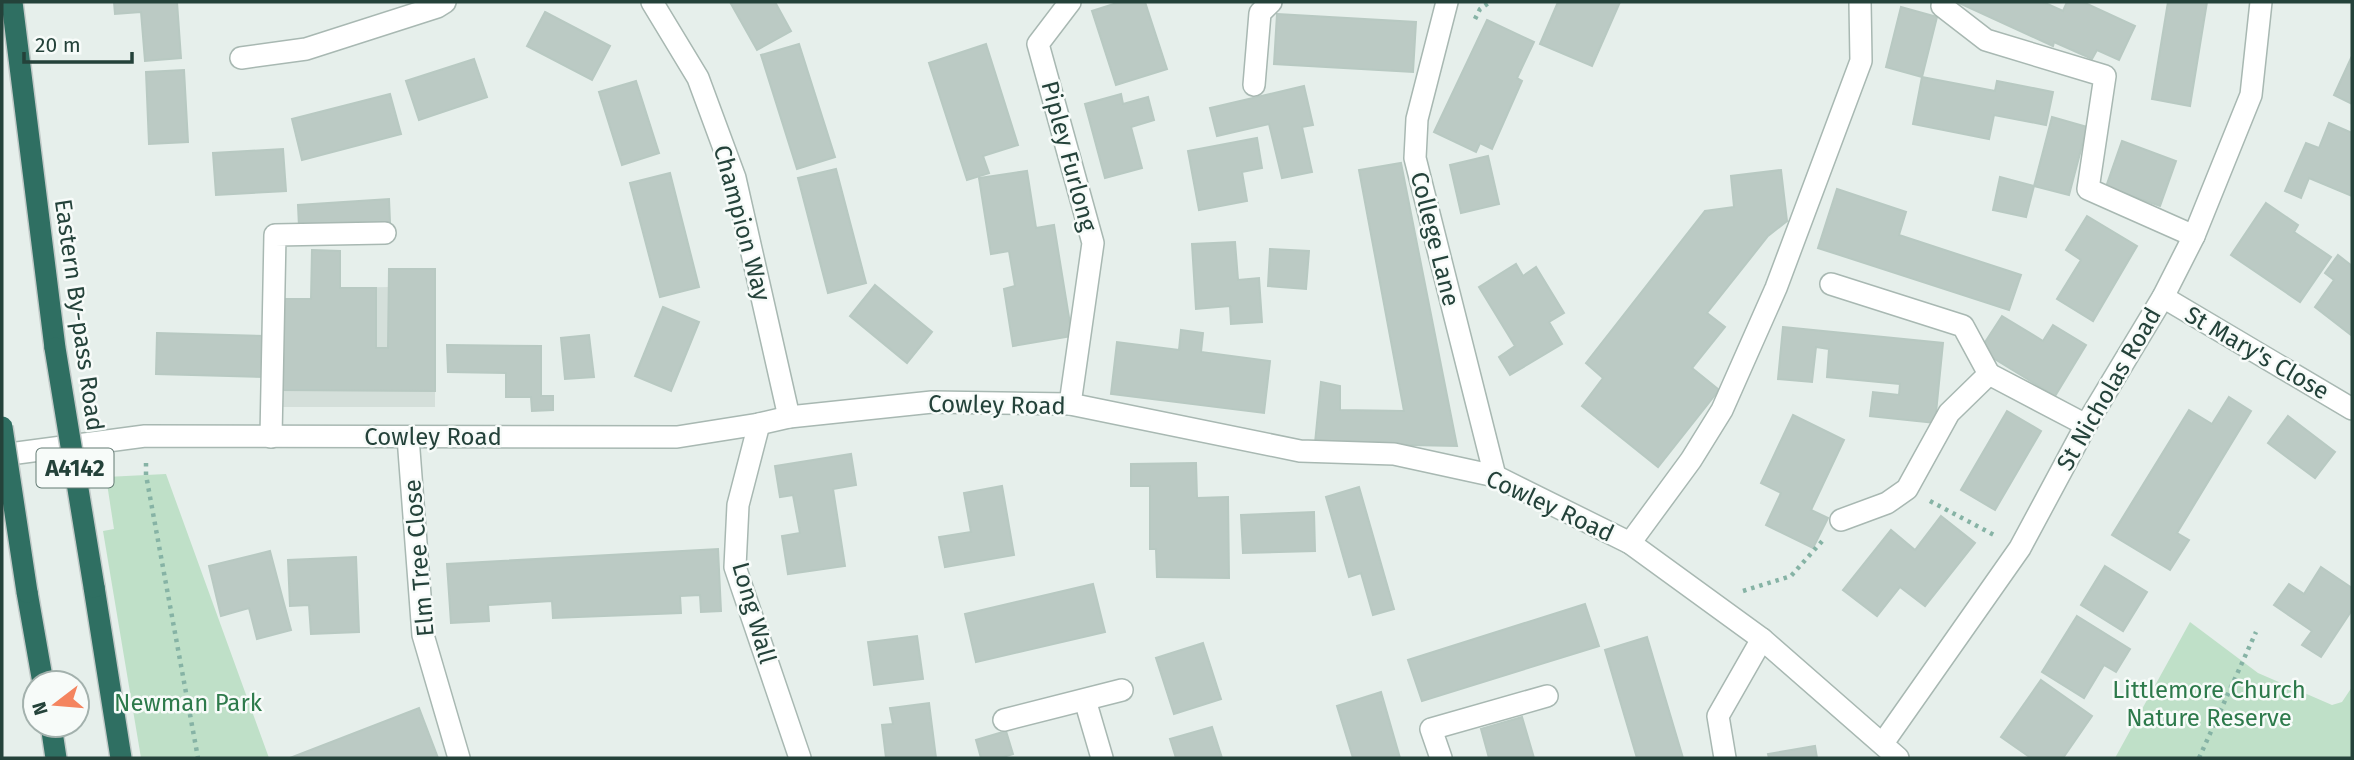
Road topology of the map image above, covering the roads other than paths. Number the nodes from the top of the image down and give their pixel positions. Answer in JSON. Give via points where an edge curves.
{"nodes":[{"id":1,"x":12,"y":2,"type":"edge"},
{"id":2,"x":445,"y":2,"type":"edge"},
{"id":3,"x":652,"y":2,"type":"edge"},
{"id":4,"x":1069,"y":2,"type":"edge"},
{"id":5,"x":1271,"y":2,"type":"edge"},
{"id":6,"x":1447,"y":2,"type":"edge"},
{"id":7,"x":1860,"y":2,"type":"edge"},
{"id":8,"x":2261,"y":2,"type":"edge"},
{"id":9,"x":1942,"y":6,"type":"dead end"},
{"id":10,"x":241,"y":58,"type":"dead end"},
{"id":11,"x":1254,"y":85,"type":"dead end"},
{"id":12,"x":385,"y":233,"type":"dead end"},
{"id":13,"x":2194,"y":236,"type":"junction"},
{"id":14,"x":1831,"y":284,"type":"dead end"},
{"id":15,"x":2163,"y":297,"type":"junction"},
{"id":16,"x":1989,"y":374,"type":"junction"},
{"id":17,"x":1070,"y":404,"type":"junction"},
{"id":18,"x":2352,"y":409,"type":"edge"},
{"id":19,"x":789,"y":417,"type":"junction"},
{"id":20,"x":759,"y":424,"type":"junction"},
{"id":21,"x":2086,"y":425,"type":"junction"},
{"id":22,"x":2,"y":427,"type":"edge"},
{"id":23,"x":271,"y":437,"type":"junction"},
{"id":24,"x":408,"y":437,"type":"junction"},
{"id":25,"x":2,"y":455,"type":"edge"},
{"id":26,"x":1495,"y":476,"type":"junction"},
{"id":27,"x":1841,"y":520,"type":"road end"},
{"id":28,"x":1630,"y":543,"type":"junction"},
{"id":29,"x":1762,"y":639,"type":"junction"},
{"id":30,"x":41,"y":669,"type":"edge"},
{"id":31,"x":1122,"y":690,"type":"dead end"},
{"id":32,"x":1547,"y":696,"type":"dead end"},
{"id":33,"x":1085,"y":700,"type":"junction"},
{"id":34,"x":1004,"y":720,"type":"dead end"},
{"id":35,"x":53,"y":739,"type":"edge"},
{"id":36,"x":1891,"y":751,"type":"edge"},
{"id":37,"x":56,"y":758,"type":"edge"},
{"id":38,"x":121,"y":758,"type":"edge"},
{"id":39,"x":459,"y":758,"type":"edge"},
{"id":40,"x":800,"y":758,"type":"edge"},
{"id":41,"x":1102,"y":758,"type":"edge"},
{"id":42,"x":1441,"y":758,"type":"edge"},
{"id":43,"x":1725,"y":758,"type":"edge"}],
"edges":[{"from":1,"to":38,"type":"highway","name":"Eastern By-pass Road","number":"A4142","bridge":true,"via":[[55,348]]},
{"from":2,"to":10,"type":"street","via":[[306,49]]},
{"from":3,"to":19,"type":"street","name":"Champion Way","via":[[698,78],[735,178]]},
{"from":4,"to":17,"type":"street","name":"Pipley Furlong","via":[[1038,44],[1093,243]]},
{"from":5,"to":11,"type":"street","via":[[1259,13]]},
{"from":6,"to":26,"type":"street","name":"College Lane","via":[[1417,119],[1415,158]]},
{"from":7,"to":28,"type":"street","via":[[1861,61],[1776,288],[1722,410]]},
{"from":8,"to":13,"type":"street","name":"St Nicholas Road","via":[[2251,95]]},
{"from":9,"to":13,"type":"street","via":[[1986,40],[2105,76],[2088,189]]},
{"from":12,"to":23,"type":"street","via":[[275,235]]},
{"from":13,"to":15,"type":"street","name":"St Nicholas Road"},
{"from":14,"to":16,"type":"street","via":[[1963,326]]},
{"from":15,"to":18,"type":"street","name":"St Mary's Close"},
{"from":15,"to":21,"type":"street","name":"St Nicholas Road"},
{"from":16,"to":21,"type":"street"},
{"from":16,"to":27,"type":"street","via":[[1949,413],[1907,489],[1887,503]]},
{"from":17,"to":19,"type":"street","name":"Cowley Road","via":[[932,402]]},
{"from":17,"to":26,"type":"street","name":"Cowley Road","via":[[1300,451],[1394,454]]},
{"from":19,"to":20,"type":"street","name":"Cowley Road"},
{"from":20,"to":24,"type":"street","name":"Cowley Road","via":[[677,437]]},
{"from":20,"to":40,"type":"street","name":"Long Wall","via":[[738,505],[736,567]]},
{"from":21,"to":36,"type":"street","name":"St Nicholas Road","via":[[2020,548]]},
{"from":22,"to":30,"type":"highway","number":"A4142","bridge":true},
{"from":23,"to":24,"type":"street","name":"Cowley Road"},
{"from":23,"to":25,"type":"street","name":"Cowley Road","via":[[145,436]]},
{"from":24,"to":39,"type":"street","name":"Elm Tree Close","via":[[423,635]]},
{"from":26,"to":28,"type":"street","name":"Cowley Road"},
{"from":28,"to":29,"type":"street","name":"Cowley Road"},
{"from":29,"to":36,"type":"street","name":"Cowley Road"},
{"from":29,"to":43,"type":"street","via":[[1718,716]]},
{"from":31,"to":33,"type":"street"},
{"from":32,"to":42,"type":"street","via":[[1432,729]]},
{"from":33,"to":34,"type":"street"},
{"from":33,"to":41,"type":"street"},
{"from":35,"to":37,"type":"highway"}]}
